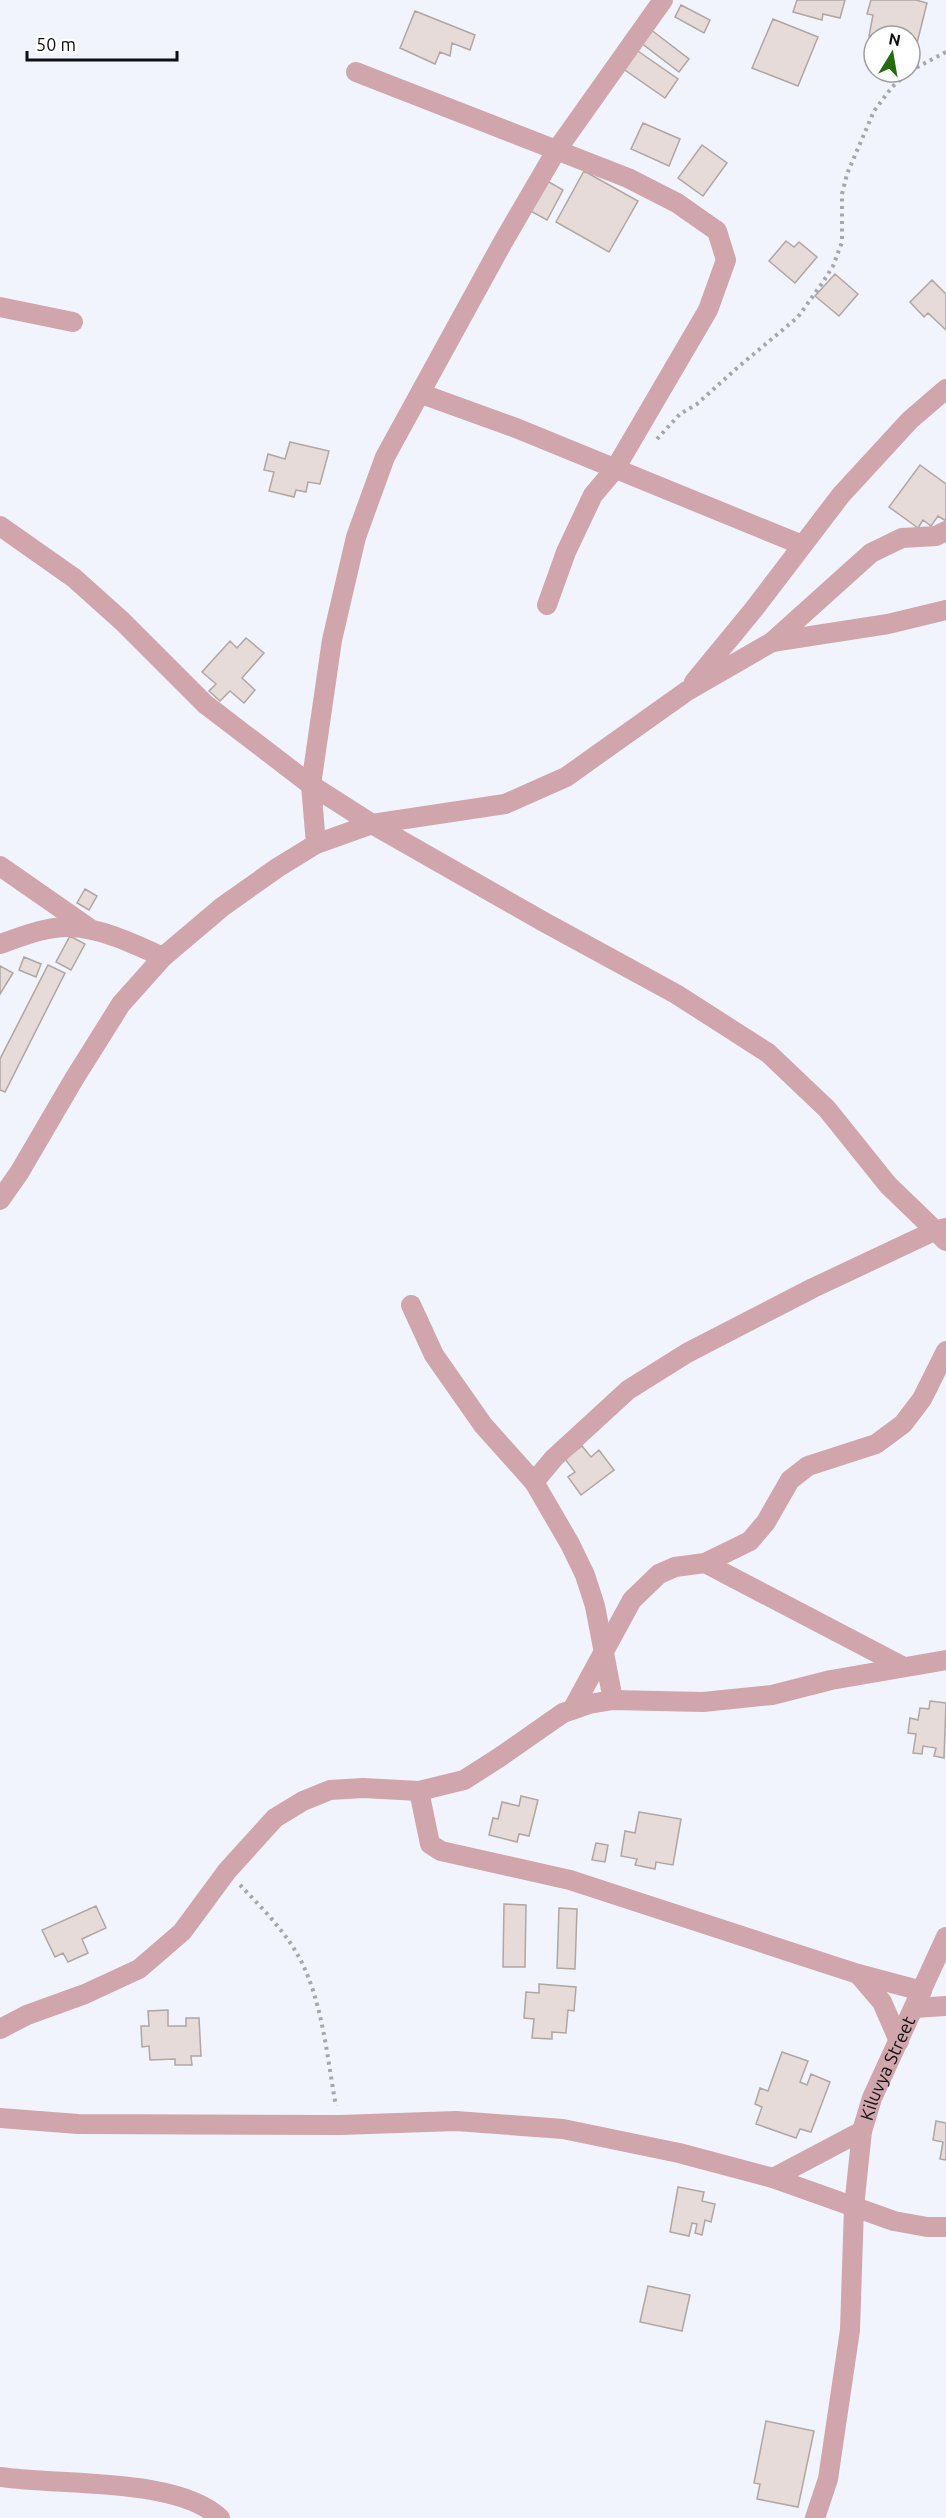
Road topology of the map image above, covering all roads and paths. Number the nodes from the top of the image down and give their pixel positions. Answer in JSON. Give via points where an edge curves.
{"nodes":[{"id":1,"x":663,"y":0,"type":"edge"},
{"id":2,"x":946,"y":52,"type":"edge"},
{"id":3,"x":922,"y":64,"type":"edge"},
{"id":4,"x":356,"y":72,"type":"dead end"},
{"id":5,"x":895,"y":84,"type":"edge"},
{"id":6,"x":556,"y":151,"type":"junction"},
{"id":7,"x":0,"y":307,"type":"edge"},
{"id":8,"x":73,"y":322,"type":"dead end"},
{"id":9,"x":946,"y":388,"type":"edge"},
{"id":10,"x":422,"y":394,"type":"junction"},
{"id":11,"x":652,"y":446,"type":"dead end"},
{"id":12,"x":615,"y":469,"type":"junction"},
{"id":13,"x":0,"y":526,"type":"edge"},
{"id":14,"x":946,"y":531,"type":"edge"},
{"id":15,"x":802,"y":545,"type":"junction"},
{"id":16,"x":547,"y":604,"type":"dead end"},
{"id":17,"x":946,"y":610,"type":"edge"},
{"id":18,"x":772,"y":642,"type":"junction"},
{"id":19,"x":687,"y":691,"type":"junction"},
{"id":20,"x":311,"y":785,"type":"junction"},
{"id":21,"x":372,"y":824,"type":"junction"},
{"id":22,"x":316,"y":844,"type":"junction"},
{"id":23,"x":0,"y":866,"type":"edge"},
{"id":24,"x":93,"y":930,"type":"junction"},
{"id":25,"x":0,"y":944,"type":"edge"},
{"id":26,"x":164,"y":957,"type":"junction"},
{"id":27,"x":0,"y":1200,"type":"edge"},
{"id":28,"x":942,"y":1233,"type":"edge"},
{"id":29,"x":411,"y":1305,"type":"dead end"},
{"id":30,"x":946,"y":1351,"type":"edge"},
{"id":31,"x":534,"y":1482,"type":"junction"},
{"id":32,"x":705,"y":1563,"type":"junction"},
{"id":33,"x":603,"y":1653,"type":"junction"},
{"id":34,"x":946,"y":1660,"type":"edge"},
{"id":35,"x":902,"y":1666,"type":"junction"},
{"id":36,"x":613,"y":1700,"type":"junction"},
{"id":37,"x":572,"y":1710,"type":"junction"},
{"id":38,"x":418,"y":1791,"type":"junction"},
{"id":39,"x":227,"y":1871,"type":"junction"},
{"id":40,"x":946,"y":1938,"type":"edge"},
{"id":41,"x":858,"y":1974,"type":"junction"},
{"id":42,"x":918,"y":1999,"type":"junction"},
{"id":43,"x":946,"y":2006,"type":"edge"},
{"id":44,"x":0,"y":2029,"type":"edge"},
{"id":45,"x":899,"y":2041,"type":"junction"},
{"id":46,"x":0,"y":2118,"type":"edge"},
{"id":47,"x":340,"y":2125,"type":"junction"},
{"id":48,"x":862,"y":2131,"type":"junction"},
{"id":49,"x":773,"y":2178,"type":"junction"},
{"id":50,"x":854,"y":2207,"type":"junction"},
{"id":51,"x":946,"y":2227,"type":"edge"},
{"id":52,"x":0,"y":2477,"type":"edge"},
{"id":53,"x":220,"y":2518,"type":"edge"},
{"id":54,"x":815,"y":2518,"type":"edge"}],
"edges":[{"from":1,"to":6,"type":"street"},
{"from":2,"to":3,"type":"path"},
{"from":4,"to":6,"type":"street"},
{"from":5,"to":11,"type":"path","via":[[873,111],[847,174],[842,194],[842,242],[823,282],[798,317],[697,404],[680,414]]},
{"from":6,"to":10,"type":"street"},
{"from":6,"to":12,"type":"street","via":[[628,178],[677,203],[717,231],[726,260],[708,310]]},
{"from":7,"to":8,"type":"street"},
{"from":9,"to":15,"type":"street","via":[[868,464]]},
{"from":10,"to":12,"type":"street"},
{"from":10,"to":20,"type":"street","via":[[385,458],[356,537],[332,640]]},
{"from":12,"to":15,"type":"street"},
{"from":12,"to":16,"type":"street","via":[[593,495]]},
{"from":13,"to":20,"type":"street","via":[[74,578],[205,704]]},
{"from":14,"to":18,"type":"street","via":[[936,536],[902,538],[871,553]]},
{"from":15,"to":19,"type":"street"},
{"from":17,"to":18,"type":"street","via":[[888,624]]},
{"from":18,"to":19,"type":"street"},
{"from":19,"to":21,"type":"street","via":[[566,777],[506,804]]},
{"from":20,"to":21,"type":"street"},
{"from":20,"to":22,"type":"street"},
{"from":21,"to":22,"type":"street"},
{"from":21,"to":28,"type":"street","via":[[676,994],[768,1053],[827,1109],[888,1185]]},
{"from":22,"to":26,"type":"street","via":[[222,907]]},
{"from":23,"to":24,"type":"street"},
{"from":24,"to":25,"type":"street","via":[[70,927],[32,932]]},
{"from":24,"to":26,"type":"street"},
{"from":26,"to":27,"type":"street","via":[[121,1004]]},
{"from":28,"to":31,"type":"street","via":[[813,1288],[687,1353],[628,1390],[554,1458]]},
{"from":29,"to":31,"type":"street","via":[[434,1355],[483,1425]]},
{"from":30,"to":32,"type":"street","via":[[922,1400],[903,1424],[876,1444],[808,1466],[790,1480],[750,1541]]},
{"from":31,"to":33,"type":"street","via":[[585,1575]]},
{"from":32,"to":33,"type":"street","via":[[675,1567],[659,1574],[632,1600]]},
{"from":32,"to":35,"type":"street"},
{"from":33,"to":36,"type":"street"},
{"from":33,"to":37,"type":"street"},
{"from":34,"to":35,"type":"street"},
{"from":35,"to":36,"type":"street","via":[[761,1696],[703,1702]]},
{"from":36,"to":37,"type":"street"},
{"from":37,"to":38,"type":"street","via":[[464,1780]]},
{"from":38,"to":39,"type":"street","via":[[330,1790],[303,1801],[275,1818]]},
{"from":38,"to":41,"type":"street","via":[[430,1844],[441,1851],[570,1880]]},
{"from":39,"to":44,"type":"street","via":[[182,1932],[139,1969]]},
{"from":39,"to":47,"type":"path","via":[[281,1930],[301,1960],[318,2009]]},
{"from":40,"to":42,"type":"street","name":"Kiluvya Street"},
{"from":41,"to":42,"type":"street"},
{"from":41,"to":45,"type":"street","via":[[882,2002]]},
{"from":42,"to":43,"type":"street"},
{"from":42,"to":45,"type":"street","name":"Kiluvya Street"},
{"from":45,"to":48,"type":"street","name":"Kiluvya Street","via":[[872,2098]]},
{"from":46,"to":47,"type":"street","via":[[78,2124]]},
{"from":47,"to":49,"type":"street","via":[[456,2121],[563,2129],[680,2152]]},
{"from":48,"to":49,"type":"street"},
{"from":48,"to":50,"type":"street","name":"Kiluvya Street"},
{"from":49,"to":50,"type":"street"},
{"from":50,"to":51,"type":"street","via":[[894,2221]]},
{"from":50,"to":54,"type":"street","name":"Kiluvya Street","via":[[847,2353],[828,2479]]},
{"from":52,"to":53,"type":"street","via":[[165,2493],[186,2497],[208,2507]]}]}
